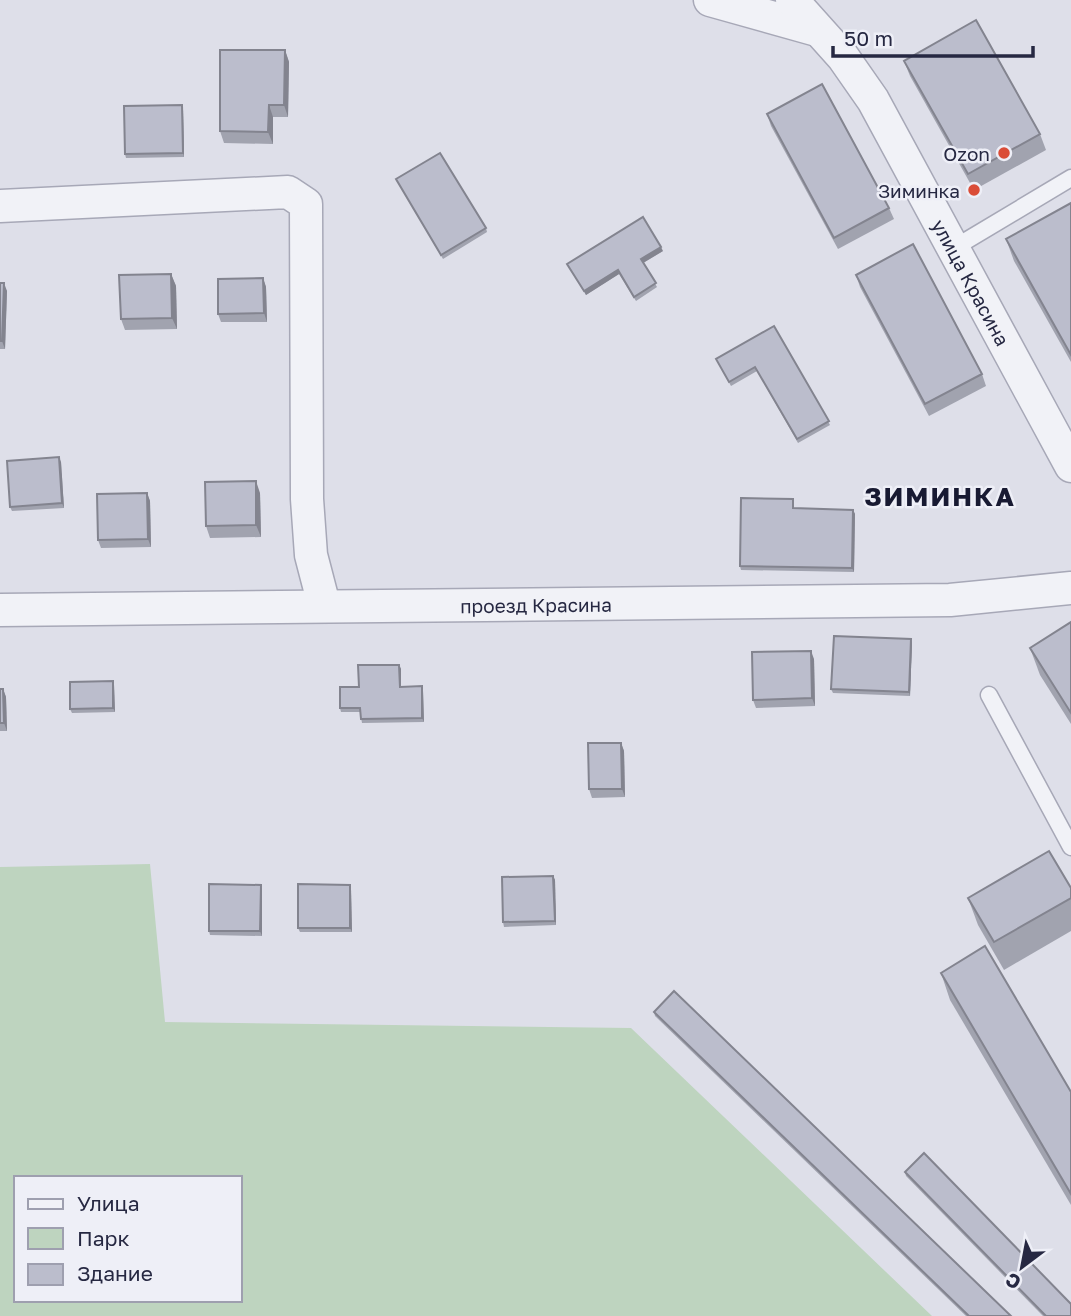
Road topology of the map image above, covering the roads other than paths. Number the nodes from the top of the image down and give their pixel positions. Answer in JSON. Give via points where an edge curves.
{"nodes":[{"id":1,"x":710,"y":0,"type":"edge"},
{"id":2,"x":792,"y":0,"type":"edge"},
{"id":3,"x":817,"y":30,"type":"junction"},
{"id":4,"x":1071,"y":178,"type":"edge"},
{"id":5,"x":0,"y":206,"type":"edge"},
{"id":6,"x":954,"y":248,"type":"junction"},
{"id":7,"x":1071,"y":466,"type":"edge"},
{"id":8,"x":1071,"y":587,"type":"edge"},
{"id":9,"x":324,"y":605,"type":"junction"},
{"id":10,"x":0,"y":610,"type":"edge"},
{"id":11,"x":989,"y":695,"type":"dead end"},
{"id":12,"x":1071,"y":847,"type":"edge"}],
"edges":[{"from":1,"to":3,"type":"street"},
{"from":2,"to":3,"type":"street","name":"улица Красина"},
{"from":3,"to":6,"type":"street","name":"улица Красина","via":[[873,100]]},
{"from":4,"to":6,"type":"lane"},
{"from":5,"to":9,"type":"street","via":[[288,192],[306,205],[307,499],[311,555]]},
{"from":6,"to":7,"type":"street","name":"улица Красина"},
{"from":8,"to":9,"type":"street","name":"проезд Красина","via":[[950,600]]},
{"from":9,"to":10,"type":"street","name":"проезд Красина"},
{"from":11,"to":12,"type":"lane"}]}
